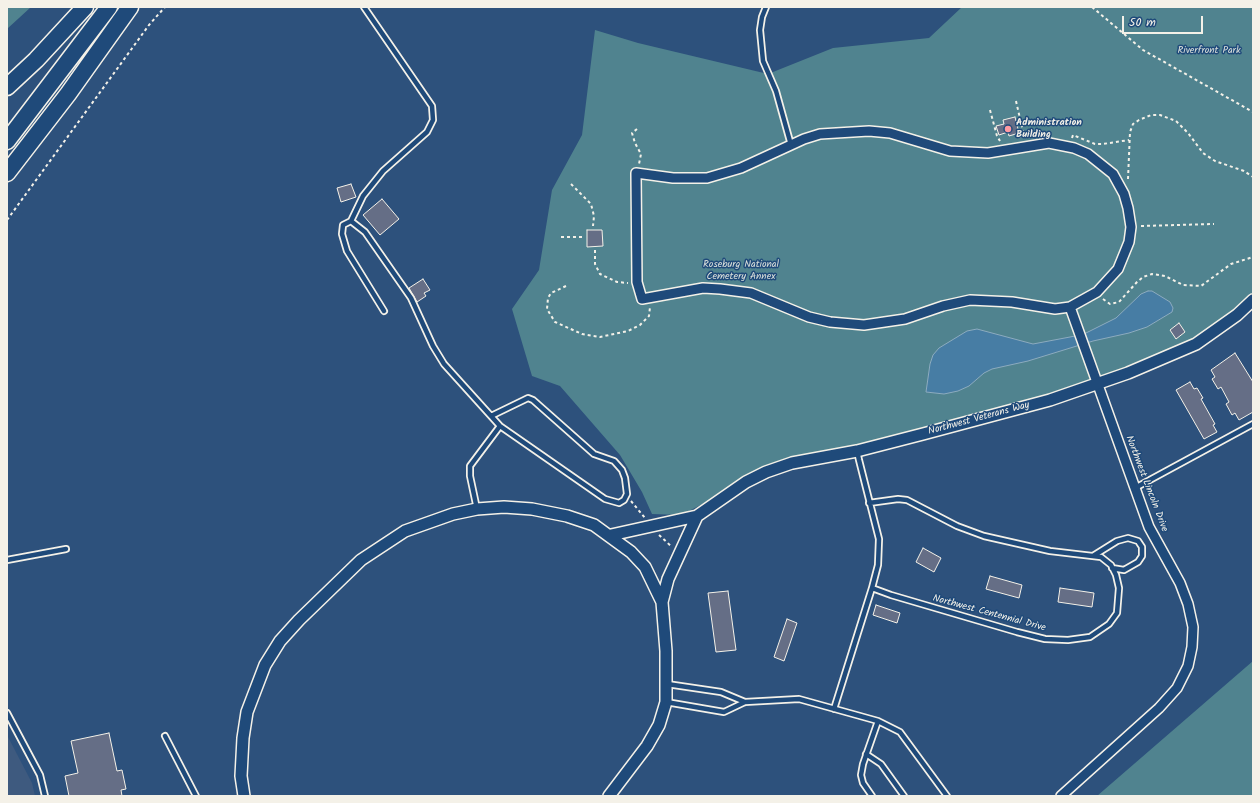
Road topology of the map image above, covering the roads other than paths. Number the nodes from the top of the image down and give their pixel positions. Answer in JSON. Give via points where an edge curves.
{"nodes":[{"id":1,"x":85,"y":7,"type":"edge"},
{"id":2,"x":109,"y":7,"type":"edge"},
{"id":3,"x":130,"y":7,"type":"edge"},
{"id":4,"x":364,"y":7,"type":"edge"},
{"id":5,"x":766,"y":7,"type":"edge"},
{"id":6,"x":7,"y":87,"type":"edge"},
{"id":7,"x":7,"y":141,"type":"edge"},
{"id":8,"x":792,"y":145,"type":"junction"},
{"id":9,"x":7,"y":173,"type":"edge"},
{"id":10,"x":351,"y":221,"type":"junction"},
{"id":11,"x":1253,"y":300,"type":"edge"},
{"id":12,"x":1070,"y":307,"type":"junction"},
{"id":13,"x":384,"y":310,"type":"dead end"},
{"id":14,"x":1097,"y":385,"type":"junction"},
{"id":15,"x":492,"y":416,"type":"junction"},
{"id":16,"x":1253,"y":424,"type":"edge"},
{"id":17,"x":500,"y":426,"type":"junction"},
{"id":18,"x":857,"y":451,"type":"junction"},
{"id":19,"x":1135,"y":488,"type":"junction"},
{"id":20,"x":869,"y":503,"type":"junction"},
{"id":21,"x":477,"y":509,"type":"junction"},
{"id":22,"x":697,"y":516,"type":"junction"},
{"id":23,"x":611,"y":536,"type":"junction"},
{"id":24,"x":66,"y":548,"type":"dead end"},
{"id":25,"x":1093,"y":556,"type":"junction"},
{"id":26,"x":7,"y":560,"type":"edge"},
{"id":27,"x":1112,"y":568,"type":"junction"},
{"id":28,"x":872,"y":588,"type":"junction"},
{"id":29,"x":662,"y":602,"type":"junction"},
{"id":30,"x":666,"y":684,"type":"junction"},
{"id":31,"x":666,"y":702,"type":"junction"},
{"id":32,"x":745,"y":702,"type":"junction"},
{"id":33,"x":834,"y":709,"type":"junction"},
{"id":34,"x":7,"y":713,"type":"edge"},
{"id":35,"x":878,"y":721,"type":"junction"},
{"id":36,"x":165,"y":736,"type":"dead end"},
{"id":37,"x":866,"y":754,"type":"junction"},
{"id":38,"x":45,"y":796,"type":"edge"},
{"id":39,"x":196,"y":796,"type":"edge"},
{"id":40,"x":244,"y":796,"type":"edge"},
{"id":41,"x":609,"y":796,"type":"edge"},
{"id":42,"x":872,"y":796,"type":"edge"},
{"id":43,"x":904,"y":796,"type":"edge"},
{"id":44,"x":947,"y":796,"type":"edge"},
{"id":45,"x":1061,"y":796,"type":"edge"}],
"edges":[{"from":1,"to":6,"type":"highway"},
{"from":2,"to":7,"type":"highway"},
{"from":3,"to":9,"type":"highway"},
{"from":4,"to":10,"type":"lane","via":[[432,106],[433,120],[427,132],[383,171],[363,196]]},
{"from":5,"to":8,"type":"lane","via":[[760,30],[763,61],[776,91]]},
{"from":8,"to":12,"type":"street","via":[[820,134],[869,131],[890,133],[950,151],[988,153],[1049,143],[1068,146],[1088,154],[1113,174],[1124,194],[1131,226],[1129,242],[1118,270],[1097,292]]},
{"from":8,"to":12,"type":"street","via":[[734,170],[707,178],[673,178],[636,173],[638,282],[642,299],[703,288],[720,289],[751,293],[809,317],[864,325],[905,319],[970,300],[1012,302],[1055,309]]},
{"from":10,"to":13,"type":"lane","via":[[343,226],[342,234],[347,251]]},
{"from":10,"to":15,"type":"lane","via":[[365,232],[411,298],[444,364]]},
{"from":11,"to":14,"type":"street","name":"Northwest Veterans Way","via":[[1237,315],[1196,344]]},
{"from":12,"to":14,"type":"street","name":"Northwest Lincoln Drive"},
{"from":14,"to":18,"type":"street","name":"Northwest Veterans Way","via":[[1043,402]]},
{"from":14,"to":19,"type":"street","name":"Northwest Lincoln Drive"},
{"from":15,"to":17,"type":"lane"},
{"from":15,"to":17,"type":"lane","via":[[528,398],[533,400],[594,454],[614,461],[622,470],[627,495],[619,503],[605,498]]},
{"from":16,"to":19,"type":"lane"},
{"from":17,"to":21,"type":"lane","via":[[470,466]]},
{"from":18,"to":20,"type":"lane"},
{"from":18,"to":22,"type":"street","name":"Northwest Veterans Way","via":[[792,463],[766,472],[746,482]]},
{"from":19,"to":45,"type":"street","name":"Northwest Lincoln Drive","via":[[1149,526],[1180,583],[1188,604],[1193,626],[1188,666],[1184,678],[1169,699]]},
{"from":20,"to":25,"type":"lane","via":[[907,500],[984,536],[1050,551]]},
{"from":20,"to":28,"type":"lane","via":[[879,539],[878,565]]},
{"from":21,"to":23,"type":"street","via":[[532,509],[594,524]]},
{"from":21,"to":40,"type":"street","via":[[427,522],[381,545],[326,591],[280,641],[265,665],[247,712],[241,776]]},
{"from":22,"to":23,"type":"street","name":"Northwest Veterans Way"},
{"from":22,"to":29,"type":"street","via":[[668,579]]},
{"from":23,"to":29,"type":"street","via":[[645,567]]},
{"from":24,"to":26,"type":"lane"},
{"from":25,"to":27,"type":"lane","via":[[1101,557]]},
{"from":25,"to":27,"type":"lane","via":[[1117,541],[1128,538],[1138,541],[1142,547],[1142,556],[1138,562],[1124,570]]},
{"from":27,"to":28,"type":"lane","name":"Northwest Centennial Drive","via":[[1119,588],[1116,613],[1109,624],[1099,632],[1090,637],[1068,640],[1045,639],[1017,632]]},
{"from":28,"to":33,"type":"lane"},
{"from":29,"to":30,"type":"street"},
{"from":30,"to":31,"type":"street"},
{"from":30,"to":32,"type":"lane","via":[[721,692]]},
{"from":31,"to":32,"type":"lane","via":[[724,712]]},
{"from":31,"to":41,"type":"street","via":[[647,746]]},
{"from":32,"to":33,"type":"lane","via":[[799,699]]},
{"from":33,"to":35,"type":"lane"},
{"from":34,"to":38,"type":"lane","via":[[40,775]]},
{"from":35,"to":37,"type":"lane"},
{"from":35,"to":44,"type":"lane","via":[[900,732]]},
{"from":36,"to":39,"type":"lane"},
{"from":37,"to":42,"type":"lane","via":[[861,775]]},
{"from":37,"to":43,"type":"lane","via":[[881,764]]}]}
